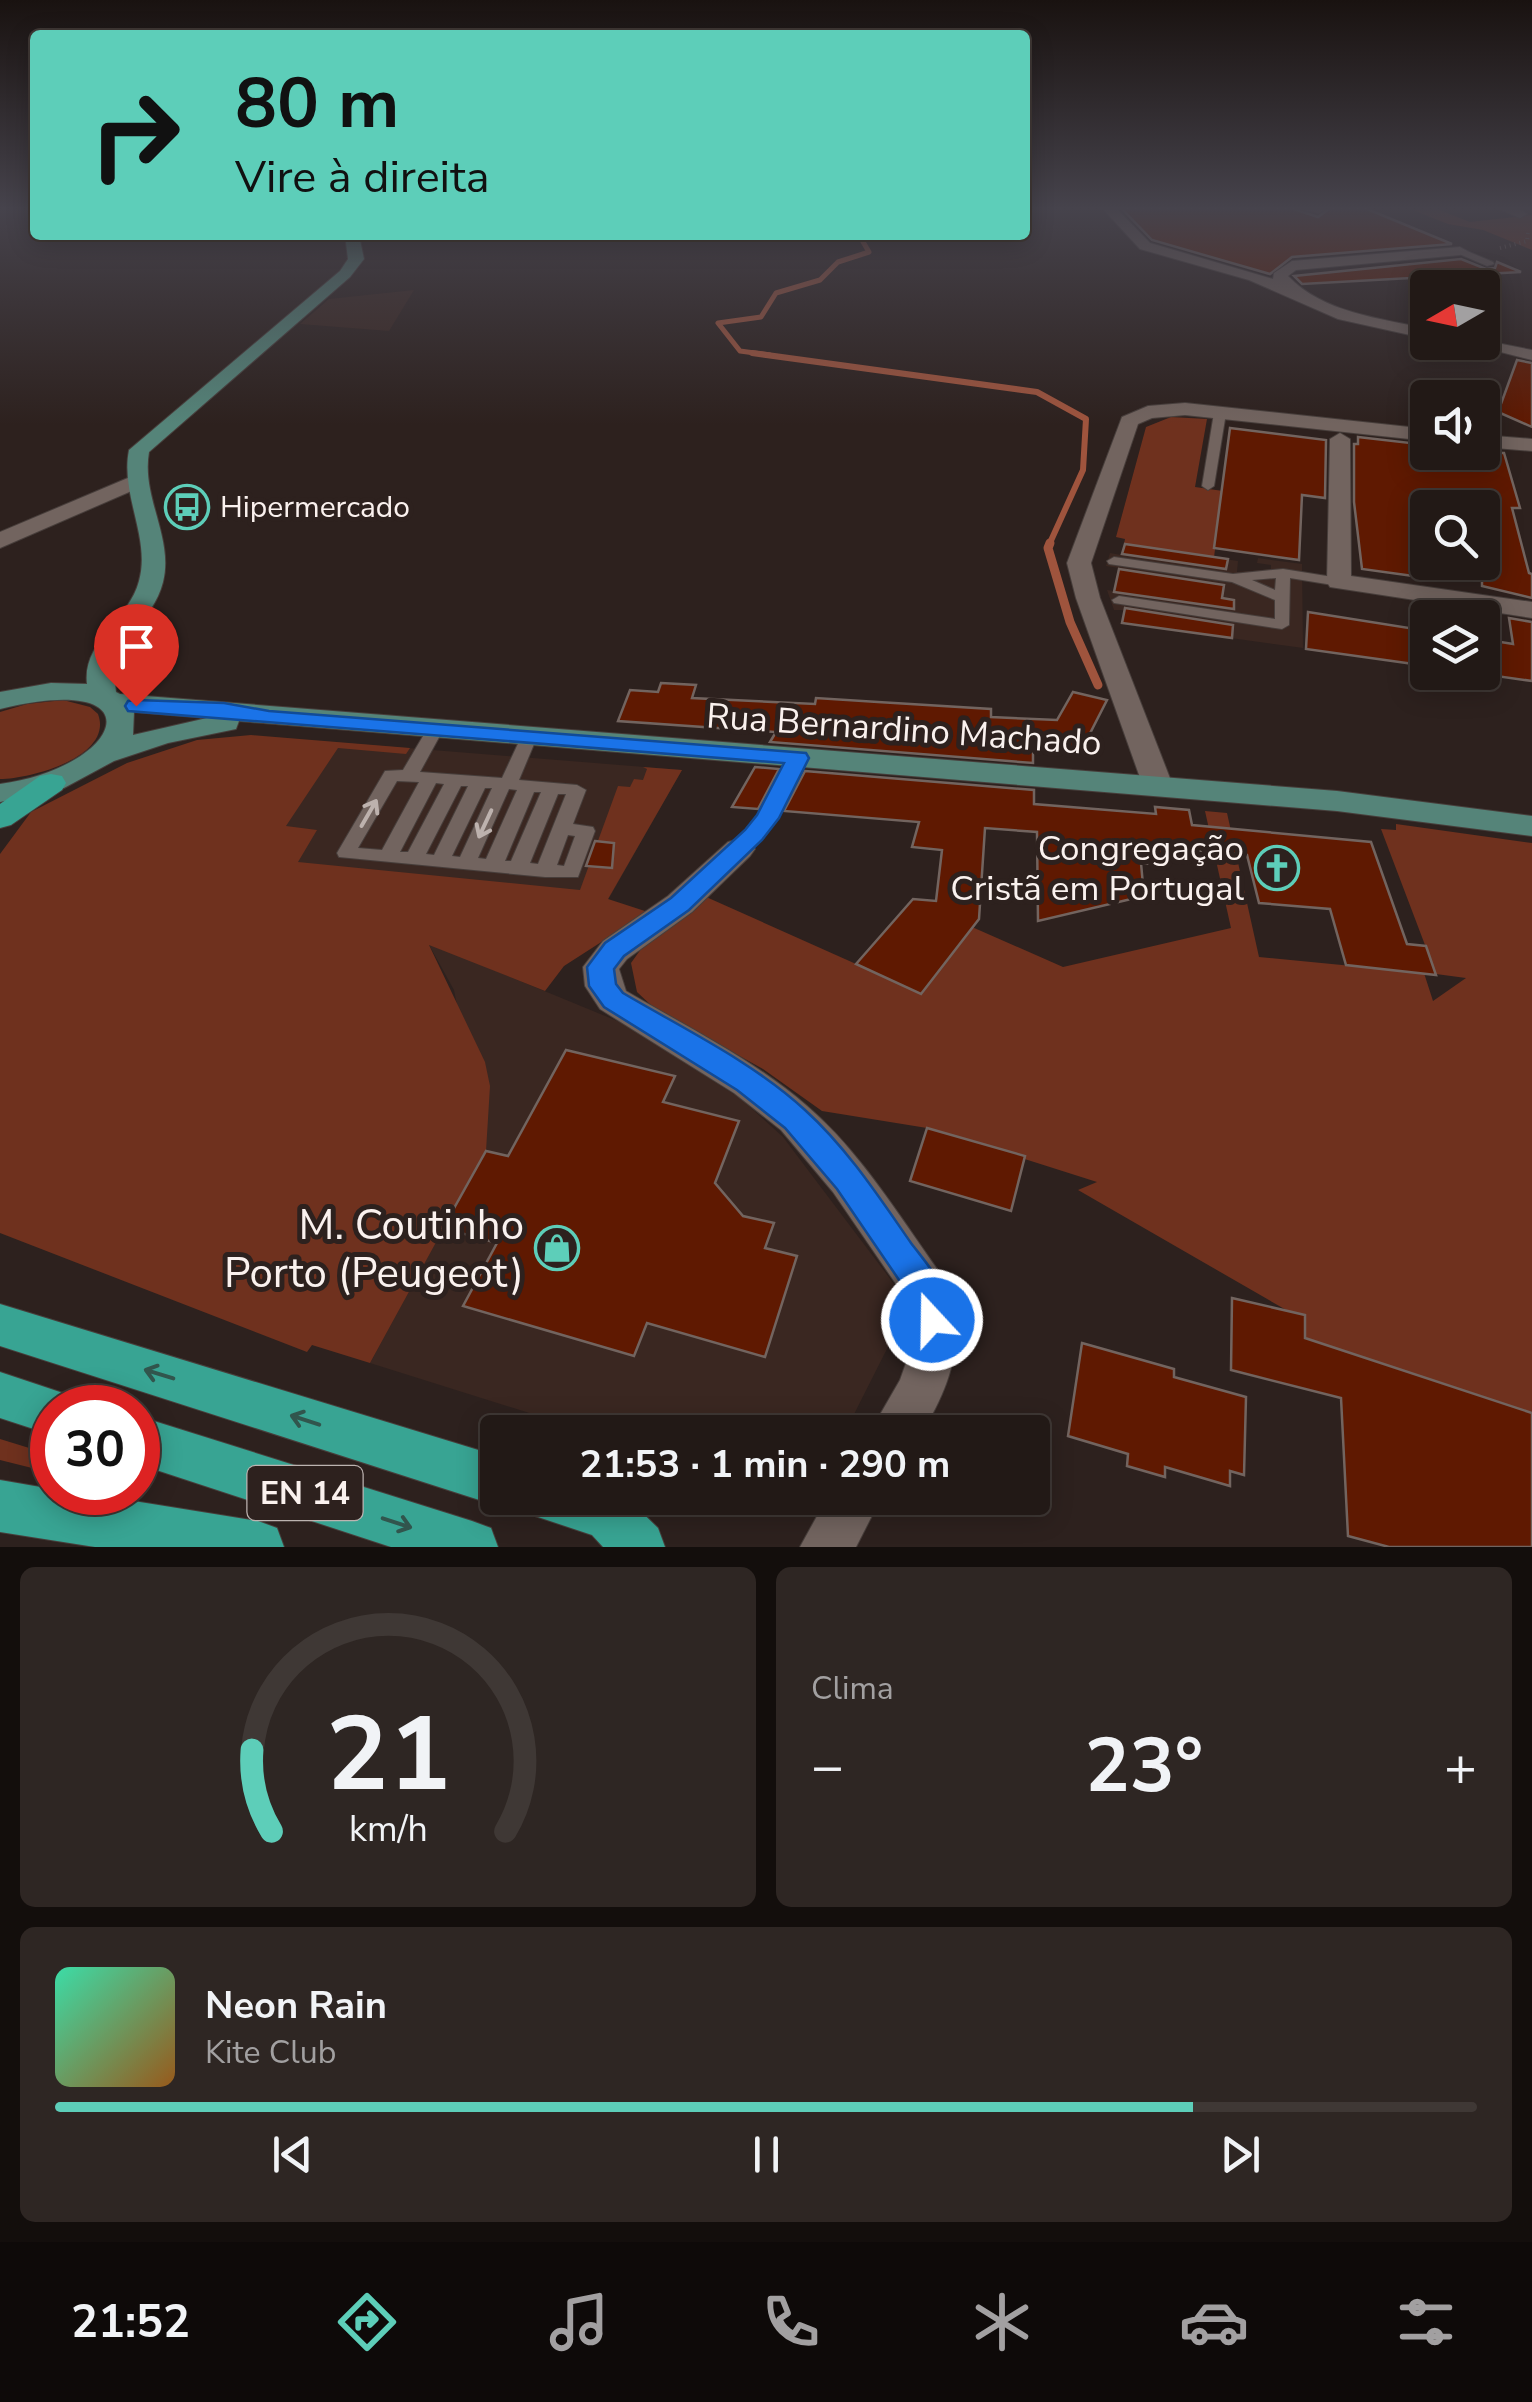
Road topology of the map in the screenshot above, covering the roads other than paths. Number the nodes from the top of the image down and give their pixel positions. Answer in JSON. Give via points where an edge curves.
{"nodes":[{"id":1,"x":336,"y":281,"type":"edge"},
{"id":2,"x":1263,"y":281,"type":"edge"},
{"id":3,"x":1284,"y":281,"type":"edge"},
{"id":4,"x":1297,"y":295,"type":"junction"},
{"id":5,"x":1410,"y":330,"type":"edge"},
{"id":6,"x":1500,"y":349,"type":"edge"},
{"id":7,"x":1532,"y":356,"type":"edge"},
{"id":8,"x":1220,"y":413,"type":"junction"},
{"id":9,"x":1410,"y":433,"type":"edge"},
{"id":10,"x":1340,"y":440,"type":"dead end"},
{"id":11,"x":1500,"y":447,"type":"edge"},
{"id":12,"x":1530,"y":457,"type":"edge"},
{"id":13,"x":135,"y":481,"type":"junction"},
{"id":14,"x":1208,"y":486,"type":"dead end"},
{"id":15,"x":0,"y":541,"type":"edge"},
{"id":16,"x":1114,"y":561,"type":"dead end"},
{"id":17,"x":1284,"y":574,"type":"junction"},
{"id":18,"x":1233,"y":578,"type":"junction"},
{"id":19,"x":1339,"y":582,"type":"junction"},
{"id":20,"x":1283,"y":598,"type":"junction"},
{"id":21,"x":1119,"y":600,"type":"dead end"},
{"id":22,"x":1532,"y":610,"type":"edge"},
{"id":23,"x":108,"y":646,"type":"junction"},
{"id":24,"x":12,"y":698,"type":"edge"},
{"id":25,"x":108,"y":699,"type":"junction"},
{"id":26,"x":269,"y":717,"type":"junction"},
{"id":27,"x":435,"y":730,"type":"junction"},
{"id":28,"x":530,"y":737,"type":"junction"},
{"id":29,"x":102,"y":756,"type":"junction"},
{"id":30,"x":798,"y":758,"type":"junction"},
{"id":31,"x":409,"y":776,"type":"junction"},
{"id":32,"x":430,"y":778,"type":"junction"},
{"id":33,"x":455,"y":780,"type":"junction"},
{"id":34,"x":479,"y":782,"type":"junction"},
{"id":35,"x":50,"y":783,"type":"junction"},
{"id":36,"x":505,"y":784,"type":"junction"},
{"id":37,"x":528,"y":786,"type":"junction"},
{"id":38,"x":1158,"y":786,"type":"junction"},
{"id":39,"x":552,"y":788,"type":"junction"},
{"id":40,"x":0,"y":793,"type":"edge"},
{"id":41,"x":0,"y":818,"type":"edge"},
{"id":42,"x":1532,"y":826,"type":"edge"},
{"id":43,"x":739,"y":849,"type":"joint"},
{"id":44,"x":388,"y":857,"type":"junction"},
{"id":45,"x":414,"y":859,"type":"junction"},
{"id":46,"x":440,"y":862,"type":"junction"},
{"id":47,"x":466,"y":864,"type":"junction"},
{"id":48,"x":493,"y":866,"type":"junction"},
{"id":49,"x":518,"y":868,"type":"junction"},
{"id":50,"x":0,"y":1325,"type":"edge"},
{"id":51,"x":0,"y":1395,"type":"edge"},
{"id":52,"x":30,"y":1405,"type":"edge"},
{"id":53,"x":906,"y":1415,"type":"edge"},
{"id":54,"x":160,"y":1447,"type":"edge"},
{"id":55,"x":480,"y":1475,"type":"edge"},
{"id":56,"x":0,"y":1506,"type":"edge"},
{"id":57,"x":608,"y":1515,"type":"edge"},
{"id":58,"x":846,"y":1515,"type":"edge"},
{"id":59,"x":258,"y":1547,"type":"edge"},
{"id":60,"x":472,"y":1547,"type":"edge"},
{"id":61,"x":639,"y":1547,"type":"edge"},
{"id":62,"x":826,"y":1547,"type":"edge"}],
"edges":[{"from":1,"to":13,"type":"main road","via":[[148,439],[135,461]]},
{"from":2,"to":4,"type":"street"},
{"from":3,"to":4,"type":"street"},
{"from":4,"to":5,"type":"street","via":[[1344,315]]},
{"from":6,"to":7,"type":"street"},
{"from":8,"to":9,"type":"street"},
{"from":8,"to":14,"type":"lane"},
{"from":8,"to":38,"type":"street","via":[[1158,410],[1129,421],[1079,563]]},
{"from":10,"to":19,"type":"street"},
{"from":11,"to":12,"type":"street"},
{"from":13,"to":15,"type":"street"},
{"from":13,"to":23,"type":"main road","via":[[155,564],[137,610]]},
{"from":16,"to":18,"type":"lane"},
{"from":17,"to":18,"type":"lane"},
{"from":17,"to":19,"type":"lane"},
{"from":17,"to":20,"type":"lane"},
{"from":18,"to":20,"type":"lane"},
{"from":19,"to":22,"type":"street"},
{"from":20,"to":21,"type":"lane","via":[[1282,624]]},
{"from":23,"to":24,"type":"main road"},
{"from":23,"to":25,"type":"main road","via":[[98,669]]},
{"from":24,"to":25,"type":"main road","name":"Rua Bernardino Machado","via":[[54,690]]},
{"from":25,"to":26,"type":"main road","name":"Rua Bernardino Machado"},
{"from":25,"to":29,"type":"main road","via":[[121,713],[122,726]]},
{"from":26,"to":27,"type":"main road","name":"Rua Bernardino Machado"},
{"from":26,"to":29,"type":"main road","name":"Rua Bernardino Machado","via":[[173,732]]},
{"from":27,"to":28,"type":"main road","name":"Rua Bernardino Machado"},
{"from":27,"to":31,"type":"lane"},
{"from":28,"to":30,"type":"main road","name":"Rua Bernardino Machado"},
{"from":28,"to":36,"type":"lane"},
{"from":29,"to":35,"type":"main road","name":"Rua Bernardino Machado"},
{"from":30,"to":38,"type":"main road","name":"Rua Bernardino Machado"},
{"from":30,"to":43,"type":"lane","via":[[767,818]]},
{"from":31,"to":32,"type":"lane"},
{"from":44,"to":31,"type":"lane","one_way":true,"via":[[346,853],[391,774]]},
{"from":32,"to":33,"type":"lane"},
{"from":32,"to":44,"type":"lane"},
{"from":33,"to":34,"type":"lane"},
{"from":33,"to":45,"type":"lane"},
{"from":34,"to":36,"type":"lane"},
{"from":34,"to":46,"type":"lane"},
{"from":35,"to":40,"type":"main road","name":"Rua Bernardino Machado"},
{"from":35,"to":41,"type":"main road"},
{"from":36,"to":37,"type":"lane"},
{"from":36,"to":47,"type":"lane","one_way":true},
{"from":37,"to":39,"type":"lane"},
{"from":37,"to":48,"type":"lane"},
{"from":38,"to":42,"type":"main road","name":"Rua Bernardino Machado"},
{"from":39,"to":49,"type":"lane"},
{"from":39,"to":49,"type":"lane","via":[[577,790],[562,829],[586,831],[571,873]]},
{"from":43,"to":53,"type":"street","via":[[680,904],[615,950],[601,967],[603,986],[614,1000],[748,1082],[795,1119],[929,1294],[935,1346]]},
{"from":44,"to":45,"type":"lane"},
{"from":45,"to":46,"type":"lane"},
{"from":46,"to":47,"type":"lane"},
{"from":47,"to":48,"type":"lane"},
{"from":48,"to":49,"type":"lane"},
{"from":55,"to":50,"type":"main road","number":"EN 14","one_way":true},
{"from":51,"to":52,"type":"main road"},
{"from":54,"to":60,"type":"main road","number":"EN 14","one_way":true},
{"from":56,"to":59,"type":"main road"},
{"from":57,"to":61,"type":"main road"},
{"from":58,"to":62,"type":"street"}]}
